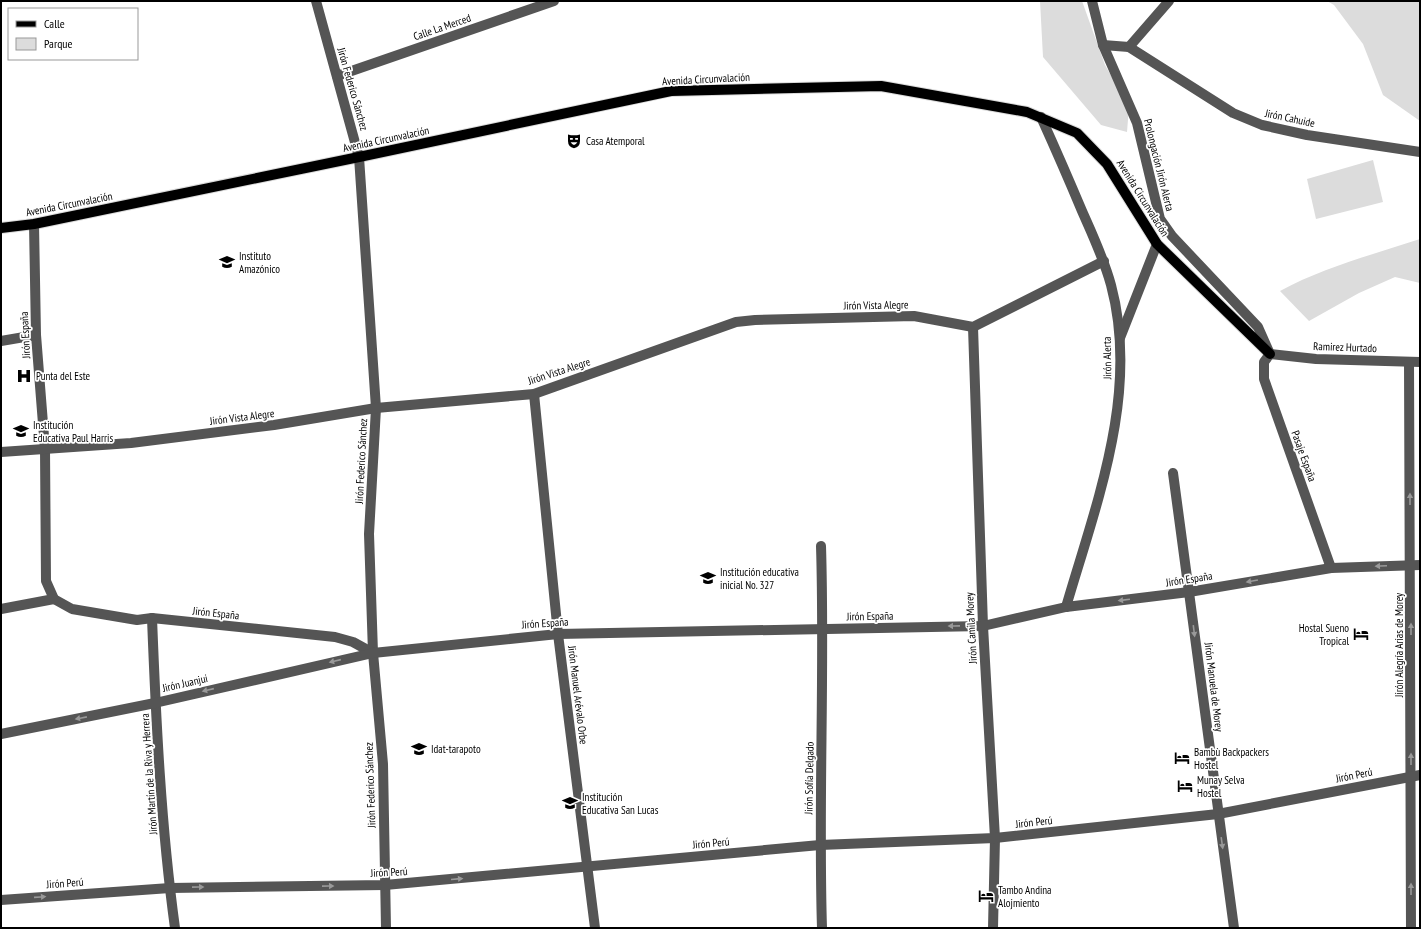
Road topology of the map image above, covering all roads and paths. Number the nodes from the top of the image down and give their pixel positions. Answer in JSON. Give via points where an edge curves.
{"nodes":[{"id":1,"x":316,"y":1,"type":"edge"},
{"id":2,"x":554,"y":1,"type":"edge"},
{"id":3,"x":1092,"y":1,"type":"edge"},
{"id":4,"x":1169,"y":1,"type":"edge"},
{"id":5,"x":1103,"y":45,"type":"junction"},
{"id":6,"x":1129,"y":47,"type":"junction"},
{"id":7,"x":337,"y":76,"type":"junction"},
{"id":8,"x":1041,"y":117,"type":"junction"},
{"id":9,"x":1420,"y":152,"type":"edge"},
{"id":10,"x":359,"y":157,"type":"junction"},
{"id":11,"x":34,"y":224,"type":"junction"},
{"id":12,"x":1,"y":228,"type":"edge"},
{"id":13,"x":1157,"y":244,"type":"junction"},
{"id":14,"x":1104,"y":261,"type":"junction"},
{"id":15,"x":973,"y":327,"type":"junction"},
{"id":16,"x":36,"y":335,"type":"junction"},
{"id":17,"x":1120,"y":338,"type":"junction"},
{"id":18,"x":1,"y":341,"type":"edge"},
{"id":19,"x":1270,"y":354,"type":"junction"},
{"id":20,"x":1409,"y":362,"type":"junction"},
{"id":21,"x":1420,"y":362,"type":"edge"},
{"id":22,"x":534,"y":394,"type":"junction"},
{"id":23,"x":376,"y":408,"type":"junction"},
{"id":24,"x":45,"y":448,"type":"junction"},
{"id":25,"x":1,"y":452,"type":"edge"},
{"id":26,"x":1173,"y":473,"type":"dead end"},
{"id":27,"x":821,"y":546,"type":"dead end"},
{"id":28,"x":1415,"y":565,"type":"edge"},
{"id":29,"x":1331,"y":568,"type":"junction"},
{"id":30,"x":1189,"y":592,"type":"junction"},
{"id":31,"x":54,"y":599,"type":"junction"},
{"id":32,"x":1066,"y":607,"type":"junction"},
{"id":33,"x":1,"y":609,"type":"edge"},
{"id":34,"x":152,"y":618,"type":"junction"},
{"id":35,"x":983,"y":626,"type":"junction"},
{"id":36,"x":823,"y":629,"type":"junction"},
{"id":37,"x":558,"y":634,"type":"junction"},
{"id":38,"x":373,"y":652,"type":"junction"},
{"id":39,"x":155,"y":702,"type":"junction"},
{"id":40,"x":1,"y":734,"type":"edge"},
{"id":41,"x":1415,"y":775,"type":"edge"},
{"id":42,"x":1218,"y":814,"type":"junction"},
{"id":43,"x":995,"y":838,"type":"junction"},
{"id":44,"x":820,"y":845,"type":"junction"},
{"id":45,"x":588,"y":867,"type":"junction"},
{"id":46,"x":385,"y":885,"type":"junction"},
{"id":47,"x":170,"y":888,"type":"junction"},
{"id":48,"x":1,"y":900,"type":"edge"},
{"id":49,"x":175,"y":928,"type":"edge"},
{"id":50,"x":386,"y":928,"type":"edge"},
{"id":51,"x":595,"y":928,"type":"edge"},
{"id":52,"x":822,"y":928,"type":"edge"},
{"id":53,"x":992,"y":928,"type":"edge"},
{"id":54,"x":1234,"y":928,"type":"edge"},
{"id":55,"x":1411,"y":928,"type":"edge"}],
"edges":[{"from":1,"to":7,"type":"street","name":"Jirón Federico Sánchez"},
{"from":2,"to":7,"type":"street","name":"Calle La Merced"},
{"from":3,"to":5,"type":"street","name":"Prolongación Jirón Alerta"},
{"from":4,"to":6,"type":"street"},
{"from":5,"to":6,"type":"street","name":"Jirón Cahuide"},
{"from":5,"to":19,"type":"street","name":"Prolongación Jirón Alerta","via":[[1137,123],[1160,219],[1172,236],[1258,327]]},
{"from":6,"to":9,"type":"street","name":"Jirón Cahuide","via":[[1233,113],[1262,126]]},
{"from":7,"to":10,"type":"street","name":"Jirón Federico Sánchez"},
{"from":8,"to":10,"type":"main road","name":"Avenida Circunvalación","via":[[1027,112],[881,86],[671,91]]},
{"from":8,"to":13,"type":"main road","name":"Avenida Circunvalación","via":[[1077,133],[1107,164]]},
{"from":8,"to":14,"type":"street","name":"Jirón Alerta"},
{"from":10,"to":11,"type":"main road","name":"Avenida Circunvalación"},
{"from":10,"to":23,"type":"street","name":"Jirón Federico Sánchez"},
{"from":11,"to":12,"type":"main road","name":"Avenida Circunvalación"},
{"from":11,"to":16,"type":"street","name":"Jirón España"},
{"from":13,"to":17,"type":"street"},
{"from":13,"to":19,"type":"main road","name":"Avenida Circunvalación"},
{"from":14,"to":15,"type":"street"},
{"from":14,"to":17,"type":"street","name":"Jirón Alerta"},
{"from":15,"to":22,"type":"street","name":"Jirón Vista Alegre","via":[[914,316],[736,322]]},
{"from":15,"to":35,"type":"street","name":"Jirón Camila Morey"},
{"from":16,"to":18,"type":"street"},
{"from":16,"to":24,"type":"street","name":"Jirón España"},
{"from":17,"to":32,"type":"street","name":"Jirón Alerta","via":[[1120,391],[1110,456]]},
{"from":19,"to":20,"type":"street","name":"Ramirez Hurtado","via":[[1316,359]]},
{"from":19,"to":29,"type":"street","name":"Pasaje España","via":[[1264,362],[1264,379]]},
{"from":20,"to":21,"type":"street","name":"Ramirez Hurtado"},
{"from":28,"to":20,"type":"street","name":"Jirón Alegría Arias de Morey","one_way":true},
{"from":22,"to":23,"type":"street","name":"Jirón Vista Alegre"},
{"from":22,"to":37,"type":"street","name":"Jirón Manuel Arévalo Orbe"},
{"from":23,"to":24,"type":"street","name":"Jirón Vista Alegre","via":[[274,425],[131,443]]},
{"from":23,"to":38,"type":"street","name":"Jirón Federico Sánchez","via":[[369,534]]},
{"from":24,"to":25,"type":"street","name":"Jirón Vista Alegre"},
{"from":24,"to":31,"type":"street","name":"Jirón España","via":[[46,582]]},
{"from":26,"to":30,"type":"street","name":"Jirón Manuela de Morey"},
{"from":27,"to":36,"type":"street","name":"Jirón Sofía Delgado"},
{"from":28,"to":29,"type":"street","name":"Jirón España","one_way":true},
{"from":41,"to":28,"type":"street","name":"Jirón Alegría Arias de Morey","one_way":true},
{"from":29,"to":30,"type":"street","name":"Jirón España","one_way":true},
{"from":30,"to":32,"type":"street","name":"Jirón España","one_way":true},
{"from":30,"to":42,"type":"street","name":"Jirón Manuela de Morey","one_way":true},
{"from":31,"to":33,"type":"street"},
{"from":31,"to":34,"type":"street","name":"Jirón España","via":[[72,609],[138,620]]},
{"from":32,"to":35,"type":"street","name":"Jirón España"},
{"from":34,"to":38,"type":"street","name":"Jirón España","via":[[335,637]]},
{"from":34,"to":39,"type":"street","name":"Jirón Martín de la Riva y Herrera"},
{"from":35,"to":36,"type":"street","name":"Jirón España","one_way":true},
{"from":35,"to":43,"type":"street","name":"Jirón Camila Morey"},
{"from":36,"to":37,"type":"street","name":"Jirón España"},
{"from":36,"to":44,"type":"street","name":"Jirón Sofía Delgado"},
{"from":37,"to":38,"type":"street","name":"Jirón España"},
{"from":37,"to":45,"type":"street","name":"Jirón Manuel Arévalo Orbe"},
{"from":38,"to":39,"type":"street","name":"Jirón Juanjui","one_way":true},
{"from":38,"to":46,"type":"street","name":"Jirón Federico Sánchez","via":[[383,764]]},
{"from":39,"to":40,"type":"street","name":"Jirón Juanjui","one_way":true},
{"from":39,"to":47,"type":"street","name":"Jirón Martín de la Riva y Herrera"},
{"from":41,"to":42,"type":"street","name":"Jirón Perú"},
{"from":55,"to":41,"type":"street","name":"Jirón Alegría Arias de Morey","one_way":true},
{"from":42,"to":43,"type":"street","name":"Jirón Perú"},
{"from":42,"to":54,"type":"street","name":"Jirón Manuela de Morey","one_way":true},
{"from":43,"to":44,"type":"street","name":"Jirón Perú"},
{"from":43,"to":53,"type":"street","name":"Jirón Camila Morey"},
{"from":44,"to":45,"type":"street","name":"Jirón Perú"},
{"from":44,"to":52,"type":"street","name":"Jirón Sofía Delgado"},
{"from":46,"to":45,"type":"street","name":"Jirón Perú","one_way":true},
{"from":45,"to":51,"type":"street","name":"Jirón Manuel Arévalo Orbe"},
{"from":47,"to":46,"type":"street","name":"Jirón Perú","one_way":true},
{"from":46,"to":50,"type":"street","name":"Jirón Federico Sánchez"},
{"from":48,"to":47,"type":"street","name":"Jirón Perú","one_way":true},
{"from":47,"to":49,"type":"street","name":"Jirón Martín de la Riva y Herrera"}]}
